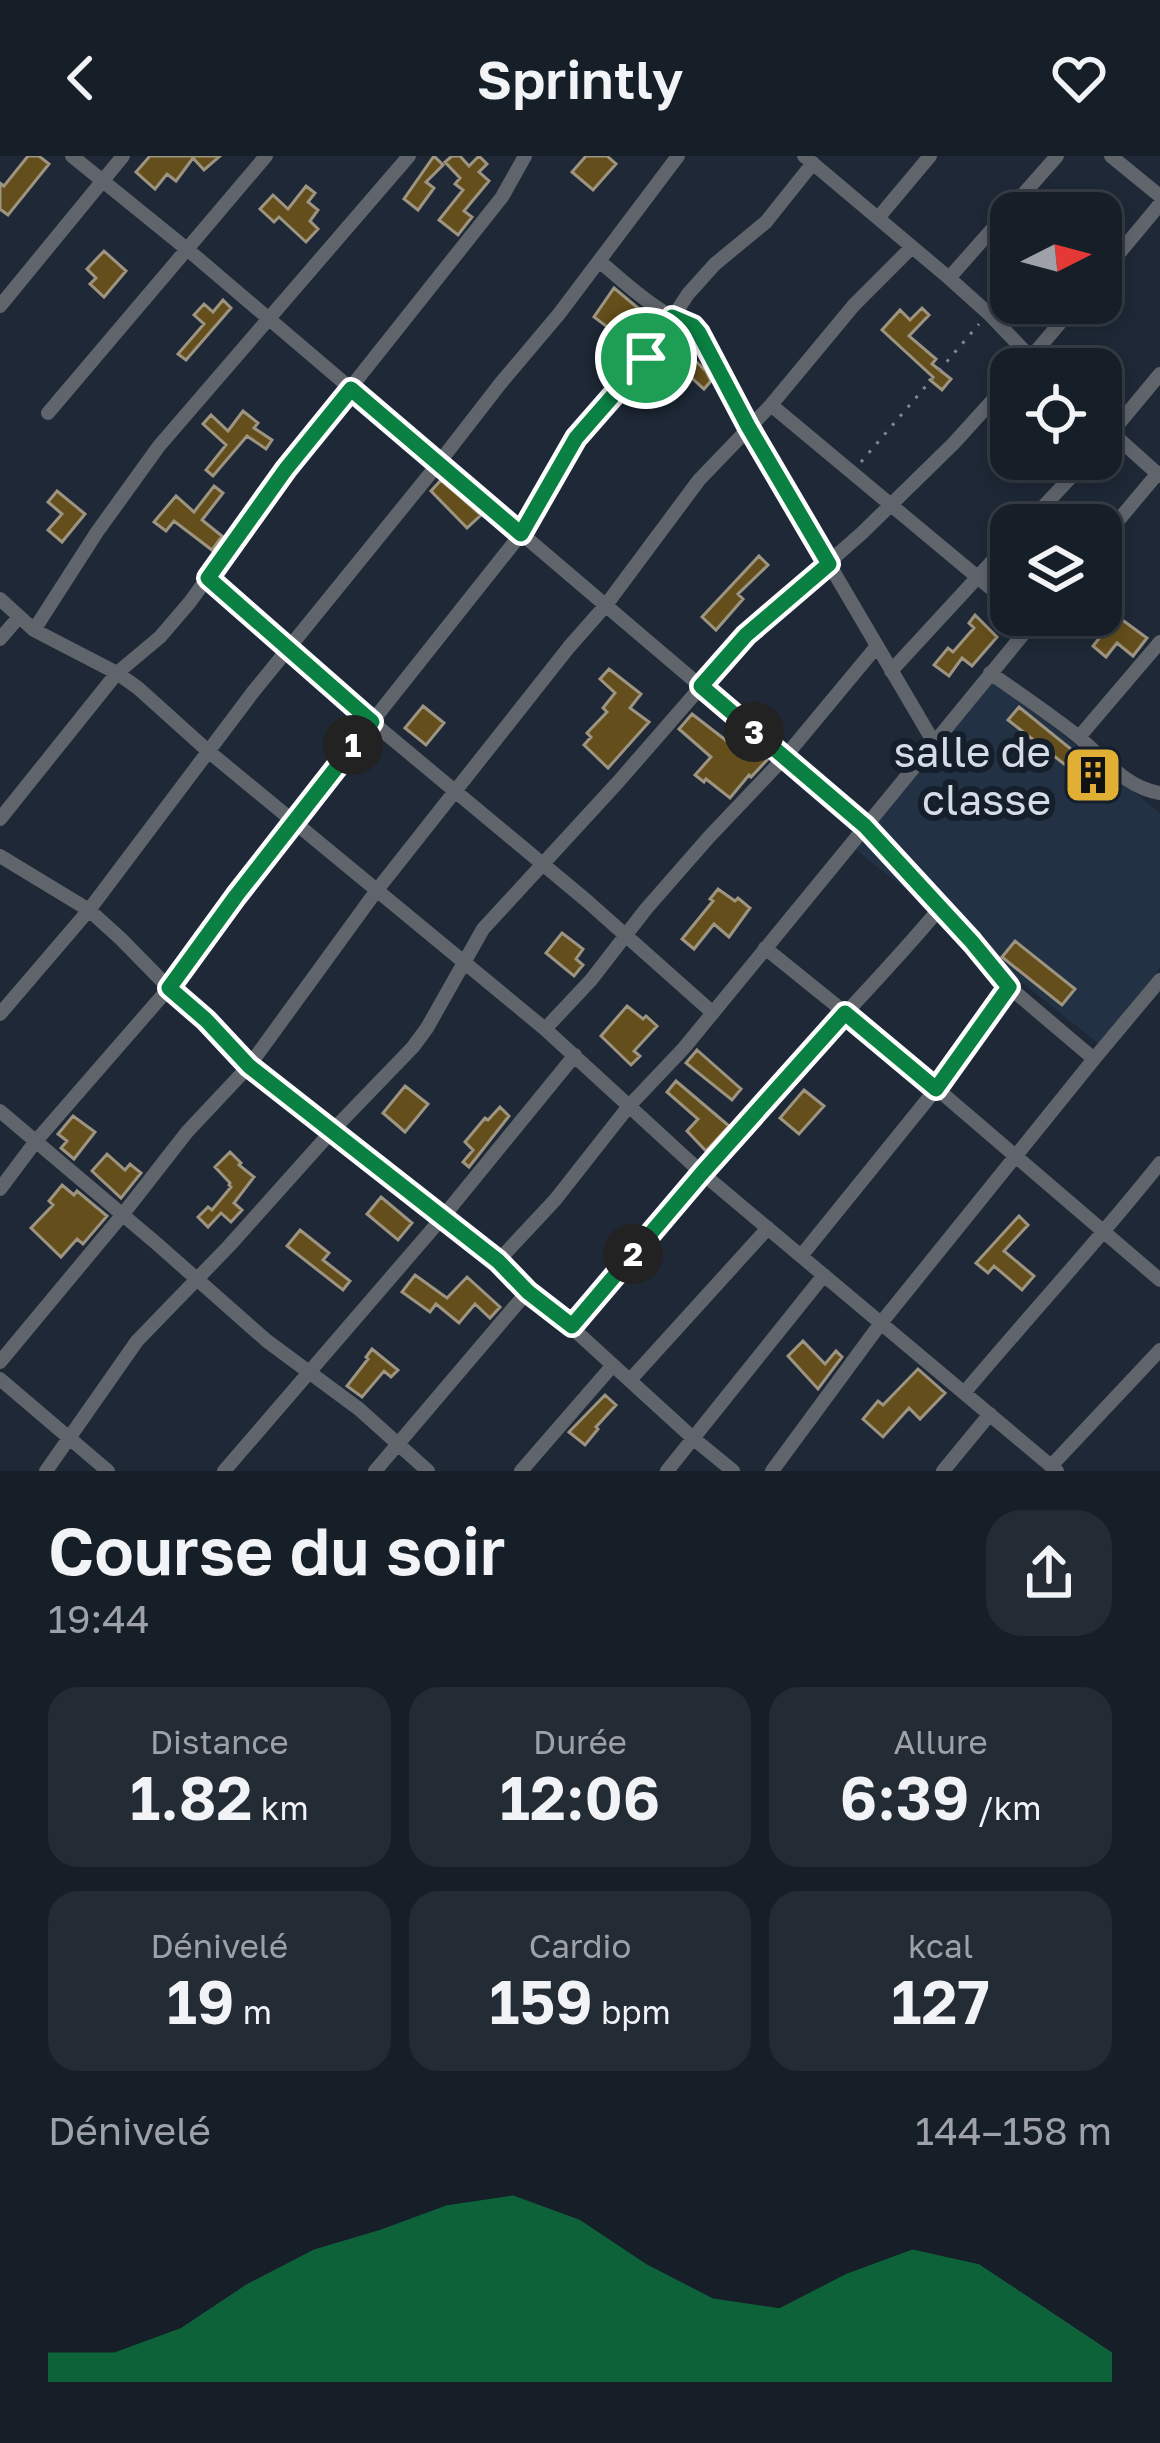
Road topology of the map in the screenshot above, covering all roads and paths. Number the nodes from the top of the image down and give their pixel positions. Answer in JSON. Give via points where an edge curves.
{"nodes":[{"id":1,"x":72,"y":156,"type":"edge"},
{"id":2,"x":123,"y":156,"type":"edge"},
{"id":3,"x":266,"y":156,"type":"edge"},
{"id":4,"x":410,"y":156,"type":"edge"},
{"id":5,"x":525,"y":156,"type":"edge"},
{"id":6,"x":677,"y":156,"type":"edge"},
{"id":7,"x":930,"y":156,"type":"edge"},
{"id":8,"x":1058,"y":156,"type":"edge"},
{"id":9,"x":1111,"y":156,"type":"edge"},
{"id":10,"x":809,"y":160,"type":"edge"},
{"id":11,"x":103,"y":182,"type":"junction"},
{"id":12,"x":1160,"y":200,"type":"edge"},
{"id":13,"x":878,"y":218,"type":"junction"},
{"id":14,"x":912,"y":247,"type":"junction"},
{"id":15,"x":1122,"y":248,"type":"edge"},
{"id":16,"x":188,"y":250,"type":"junction"},
{"id":17,"x":599,"y":261,"type":"junction"},
{"id":18,"x":950,"y":278,"type":"junction"},
{"id":19,"x":0,"y":305,"type":"edge"},
{"id":20,"x":988,"y":313,"type":"junction"},
{"id":21,"x":672,"y":317,"type":"junction"},
{"id":22,"x":267,"y":318,"type":"junction"},
{"id":23,"x":1016,"y":348,"type":"edge"},
{"id":24,"x":1160,"y":374,"type":"edge"},
{"id":25,"x":351,"y":389,"type":"junction"},
{"id":26,"x":990,"y":403,"type":"edge"},
{"id":27,"x":771,"y":405,"type":"junction"},
{"id":28,"x":48,"y":413,"type":"dead end"},
{"id":29,"x":1122,"y":415,"type":"edge"},
{"id":30,"x":748,"y":426,"type":"junction"},
{"id":31,"x":1122,"y":447,"type":"edge"},
{"id":32,"x":439,"y":464,"type":"junction"},
{"id":33,"x":852,"y":473,"type":"junction"},
{"id":34,"x":1159,"y":474,"type":"edge"},
{"id":35,"x":1068,"y":480,"type":"edge"},
{"id":36,"x":1046,"y":504,"type":"edge"},
{"id":37,"x":891,"y":505,"type":"junction"},
{"id":38,"x":1122,"y":517,"type":"edge"},
{"id":39,"x":521,"y":534,"type":"junction"},
{"id":40,"x":829,"y":564,"type":"junction"},
{"id":41,"x":990,"y":564,"type":"edge"},
{"id":42,"x":208,"y":578,"type":"junction"},
{"id":43,"x":977,"y":578,"type":"junction"},
{"id":44,"x":990,"y":588,"type":"edge"},
{"id":45,"x":0,"y":599,"type":"edge"},
{"id":46,"x":605,"y":605,"type":"junction"},
{"id":47,"x":19,"y":616,"type":"junction"},
{"id":48,"x":34,"y":630,"type":"junction"},
{"id":49,"x":1018,"y":636,"type":"edge"},
{"id":50,"x":0,"y":639,"type":"edge"},
{"id":51,"x":1160,"y":642,"type":"edge"},
{"id":52,"x":877,"y":646,"type":"junction"},
{"id":53,"x":290,"y":648,"type":"junction"},
{"id":54,"x":891,"y":671,"type":"junction"},
{"id":55,"x":117,"y":673,"type":"junction"},
{"id":56,"x":990,"y":673,"type":"junction"},
{"id":57,"x":701,"y":686,"type":"junction"},
{"id":58,"x":372,"y":722,"type":"junction"},
{"id":59,"x":1079,"y":737,"type":"junction"},
{"id":60,"x":933,"y":741,"type":"junction"},
{"id":61,"x":208,"y":751,"type":"junction"},
{"id":62,"x":784,"y":758,"type":"junction"},
{"id":63,"x":454,"y":792,"type":"junction"},
{"id":64,"x":1160,"y":793,"type":"edge"},
{"id":65,"x":0,"y":819,"type":"edge"},
{"id":66,"x":294,"y":820,"type":"junction"},
{"id":67,"x":865,"y":826,"type":"junction"},
{"id":68,"x":0,"y":856,"type":"edge"},
{"id":69,"x":542,"y":866,"type":"junction"},
{"id":70,"x":377,"y":890,"type":"junction"},
{"id":71,"x":940,"y":908,"type":"junction"},
{"id":72,"x":89,"y":910,"type":"junction"},
{"id":73,"x":625,"y":936,"type":"junction"},
{"id":74,"x":765,"y":948,"type":"junction"},
{"id":75,"x":464,"y":962,"type":"junction"},
{"id":76,"x":1160,"y":980,"type":"edge"},
{"id":77,"x":1009,"y":987,"type":"junction"},
{"id":78,"x":169,"y":988,"type":"junction"},
{"id":79,"x":712,"y":1013,"type":"junction"},
{"id":80,"x":845,"y":1013,"type":"junction"},
{"id":81,"x":0,"y":1014,"type":"edge"},
{"id":82,"x":545,"y":1028,"type":"junction"},
{"id":83,"x":574,"y":1054,"type":"junction"},
{"id":84,"x":1094,"y":1059,"type":"junction"},
{"id":85,"x":249,"y":1066,"type":"junction"},
{"id":86,"x":936,"y":1089,"type":"junction"},
{"id":87,"x":629,"y":1106,"type":"junction"},
{"id":88,"x":0,"y":1112,"type":"edge"},
{"id":89,"x":331,"y":1132,"type":"junction"},
{"id":90,"x":36,"y":1142,"type":"junction"},
{"id":91,"x":1016,"y":1157,"type":"junction"},
{"id":92,"x":1160,"y":1163,"type":"edge"},
{"id":93,"x":702,"y":1173,"type":"junction"},
{"id":94,"x":0,"y":1189,"type":"edge"},
{"id":95,"x":123,"y":1214,"type":"junction"},
{"id":96,"x":442,"y":1218,"type":"junction"},
{"id":97,"x":768,"y":1228,"type":"junction"},
{"id":98,"x":1104,"y":1233,"type":"junction"},
{"id":99,"x":801,"y":1256,"type":"junction"},
{"id":100,"x":498,"y":1261,"type":"junction"},
{"id":101,"x":824,"y":1275,"type":"junction"},
{"id":102,"x":197,"y":1278,"type":"junction"},
{"id":103,"x":1160,"y":1280,"type":"edge"},
{"id":104,"x":528,"y":1292,"type":"junction"},
{"id":105,"x":881,"y":1323,"type":"junction"},
{"id":106,"x":572,"y":1326,"type":"junction"},
{"id":107,"x":1160,"y":1350,"type":"edge"},
{"id":108,"x":0,"y":1362,"type":"edge"},
{"id":109,"x":613,"y":1364,"type":"junction"},
{"id":110,"x":310,"y":1372,"type":"junction"},
{"id":111,"x":0,"y":1379,"type":"edge"},
{"id":112,"x":630,"y":1380,"type":"junction"},
{"id":113,"x":964,"y":1393,"type":"junction"},
{"id":114,"x":990,"y":1414,"type":"junction"},
{"id":115,"x":70,"y":1439,"type":"junction"},
{"id":116,"x":694,"y":1439,"type":"junction"},
{"id":117,"x":398,"y":1446,"type":"junction"},
{"id":118,"x":1054,"y":1468,"type":"edge"},
{"id":119,"x":46,"y":1471,"type":"edge"},
{"id":120,"x":108,"y":1471,"type":"edge"},
{"id":121,"x":224,"y":1471,"type":"edge"},
{"id":122,"x":375,"y":1471,"type":"edge"},
{"id":123,"x":428,"y":1471,"type":"edge"},
{"id":124,"x":520,"y":1471,"type":"edge"},
{"id":125,"x":668,"y":1471,"type":"edge"},
{"id":126,"x":733,"y":1471,"type":"edge"},
{"id":127,"x":772,"y":1471,"type":"edge"},
{"id":128,"x":943,"y":1471,"type":"edge"}],
"edges":[{"from":1,"to":11,"type":"street"},
{"from":2,"to":11,"type":"street"},
{"from":3,"to":16,"type":"street"},
{"from":4,"to":22,"type":"street"},
{"from":5,"to":25,"type":"street","via":[[502,197]]},
{"from":6,"to":17,"type":"street"},
{"from":7,"to":13,"type":"street"},
{"from":8,"to":18,"type":"street"},
{"from":9,"to":12,"type":"street"},
{"from":10,"to":13,"type":"street"},
{"from":10,"to":21,"type":"street","via":[[766,222],[715,264]]},
{"from":11,"to":16,"type":"street"},
{"from":11,"to":19,"type":"street"},
{"from":12,"to":15,"type":"street"},
{"from":13,"to":14,"type":"street"},
{"from":14,"to":18,"type":"street"},
{"from":14,"to":27,"type":"street"},
{"from":16,"to":22,"type":"street"},
{"from":16,"to":28,"type":"street"},
{"from":17,"to":21,"type":"street"},
{"from":17,"to":32,"type":"street"},
{"from":18,"to":20,"type":"street"},
{"from":20,"to":23,"type":"street"},
{"from":20,"to":33,"type":"path"},
{"from":21,"to":30,"type":"street","via":[[699,333]]},
{"from":21,"to":39,"type":"street","via":[[576,438]]},
{"from":22,"to":25,"type":"street"},
{"from":22,"to":48,"type":"street","via":[[159,446]]},
{"from":24,"to":29,"type":"street"},
{"from":25,"to":32,"type":"street"},
{"from":25,"to":42,"type":"street"},
{"from":26,"to":37,"type":"street"},
{"from":27,"to":30,"type":"street"},
{"from":27,"to":33,"type":"street"},
{"from":30,"to":40,"type":"street"},
{"from":30,"to":46,"type":"street"},
{"from":31,"to":34,"type":"street"},
{"from":32,"to":39,"type":"street"},
{"from":32,"to":53,"type":"street"},
{"from":33,"to":37,"type":"street"},
{"from":34,"to":38,"type":"street"},
{"from":35,"to":36,"type":"street"},
{"from":37,"to":40,"type":"street"},
{"from":37,"to":43,"type":"street"},
{"from":39,"to":46,"type":"street"},
{"from":39,"to":58,"type":"street"},
{"from":40,"to":52,"type":"street"},
{"from":40,"to":57,"type":"street"},
{"from":41,"to":43,"type":"street"},
{"from":42,"to":53,"type":"street"},
{"from":42,"to":55,"type":"street","via":[[160,637]]},
{"from":43,"to":44,"type":"street"},
{"from":43,"to":54,"type":"street"},
{"from":45,"to":47,"type":"street"},
{"from":46,"to":57,"type":"street"},
{"from":46,"to":63,"type":"street"},
{"from":47,"to":48,"type":"street"},
{"from":47,"to":50,"type":"street"},
{"from":48,"to":55,"type":"street"},
{"from":49,"to":56,"type":"street"},
{"from":51,"to":59,"type":"street"},
{"from":52,"to":54,"type":"street"},
{"from":52,"to":62,"type":"street"},
{"from":53,"to":58,"type":"street"},
{"from":53,"to":61,"type":"street"},
{"from":54,"to":60,"type":"street"},
{"from":55,"to":61,"type":"street"},
{"from":55,"to":65,"type":"street"},
{"from":56,"to":59,"type":"street"},
{"from":56,"to":60,"type":"street"},
{"from":57,"to":62,"type":"street"},
{"from":57,"to":69,"type":"street"},
{"from":58,"to":63,"type":"street"},
{"from":58,"to":66,"type":"street"},
{"from":59,"to":64,"type":"street","via":[[1119,774]]},
{"from":60,"to":67,"type":"street"},
{"from":61,"to":66,"type":"street"},
{"from":61,"to":72,"type":"street"},
{"from":62,"to":67,"type":"street"},
{"from":62,"to":73,"type":"street"},
{"from":63,"to":69,"type":"street"},
{"from":63,"to":70,"type":"street"},
{"from":66,"to":70,"type":"street"},
{"from":66,"to":78,"type":"street"},
{"from":67,"to":71,"type":"street"},
{"from":67,"to":74,"type":"street"},
{"from":68,"to":72,"type":"street"},
{"from":69,"to":73,"type":"street"},
{"from":69,"to":75,"type":"street","via":[[483,929]]},
{"from":70,"to":75,"type":"street"},
{"from":70,"to":85,"type":"street"},
{"from":71,"to":77,"type":"street"},
{"from":71,"to":80,"type":"street"},
{"from":72,"to":78,"type":"street"},
{"from":72,"to":81,"type":"street"},
{"from":73,"to":79,"type":"street"},
{"from":73,"to":82,"type":"street"},
{"from":74,"to":79,"type":"street"},
{"from":74,"to":80,"type":"street"},
{"from":75,"to":82,"type":"street"},
{"from":75,"to":89,"type":"street","via":[[413,1047]]},
{"from":76,"to":84,"type":"street"},
{"from":77,"to":84,"type":"street"},
{"from":77,"to":86,"type":"street"},
{"from":78,"to":85,"type":"street"},
{"from":78,"to":90,"type":"street"},
{"from":79,"to":87,"type":"street"},
{"from":80,"to":86,"type":"street"},
{"from":80,"to":93,"type":"street"},
{"from":82,"to":83,"type":"street"},
{"from":83,"to":87,"type":"street"},
{"from":83,"to":96,"type":"street"},
{"from":84,"to":91,"type":"street"},
{"from":85,"to":89,"type":"street"},
{"from":85,"to":95,"type":"street"},
{"from":86,"to":91,"type":"street"},
{"from":86,"to":99,"type":"street"},
{"from":87,"to":93,"type":"street"},
{"from":87,"to":100,"type":"street"},
{"from":88,"to":90,"type":"street"},
{"from":89,"to":96,"type":"street"},
{"from":89,"to":102,"type":"street"},
{"from":90,"to":94,"type":"street"},
{"from":90,"to":95,"type":"street"},
{"from":91,"to":98,"type":"street"},
{"from":91,"to":105,"type":"street"},
{"from":92,"to":98,"type":"street"},
{"from":93,"to":97,"type":"street"},
{"from":93,"to":106,"type":"street"},
{"from":95,"to":102,"type":"street"},
{"from":95,"to":108,"type":"street"},
{"from":96,"to":100,"type":"street"},
{"from":96,"to":110,"type":"street"},
{"from":97,"to":99,"type":"street"},
{"from":97,"to":112,"type":"street"},
{"from":98,"to":103,"type":"street"},
{"from":98,"to":113,"type":"street"},
{"from":99,"to":101,"type":"street"},
{"from":100,"to":104,"type":"street"},
{"from":101,"to":105,"type":"street"},
{"from":101,"to":116,"type":"street"},
{"from":102,"to":110,"type":"street"},
{"from":102,"to":115,"type":"street","via":[[137,1341]]},
{"from":104,"to":106,"type":"street"},
{"from":104,"to":117,"type":"street"},
{"from":105,"to":113,"type":"street"},
{"from":105,"to":127,"type":"street"},
{"from":106,"to":109,"type":"street"},
{"from":107,"to":118,"type":"street"},
{"from":109,"to":112,"type":"street"},
{"from":109,"to":124,"type":"street"},
{"from":110,"to":117,"type":"street"},
{"from":110,"to":121,"type":"street"},
{"from":111,"to":115,"type":"street"},
{"from":112,"to":116,"type":"street"},
{"from":113,"to":114,"type":"street"},
{"from":114,"to":118,"type":"street"},
{"from":114,"to":128,"type":"street"},
{"from":115,"to":119,"type":"street"},
{"from":115,"to":120,"type":"street"},
{"from":116,"to":125,"type":"street"},
{"from":116,"to":126,"type":"street"},
{"from":117,"to":122,"type":"street"},
{"from":117,"to":123,"type":"street"}]}
